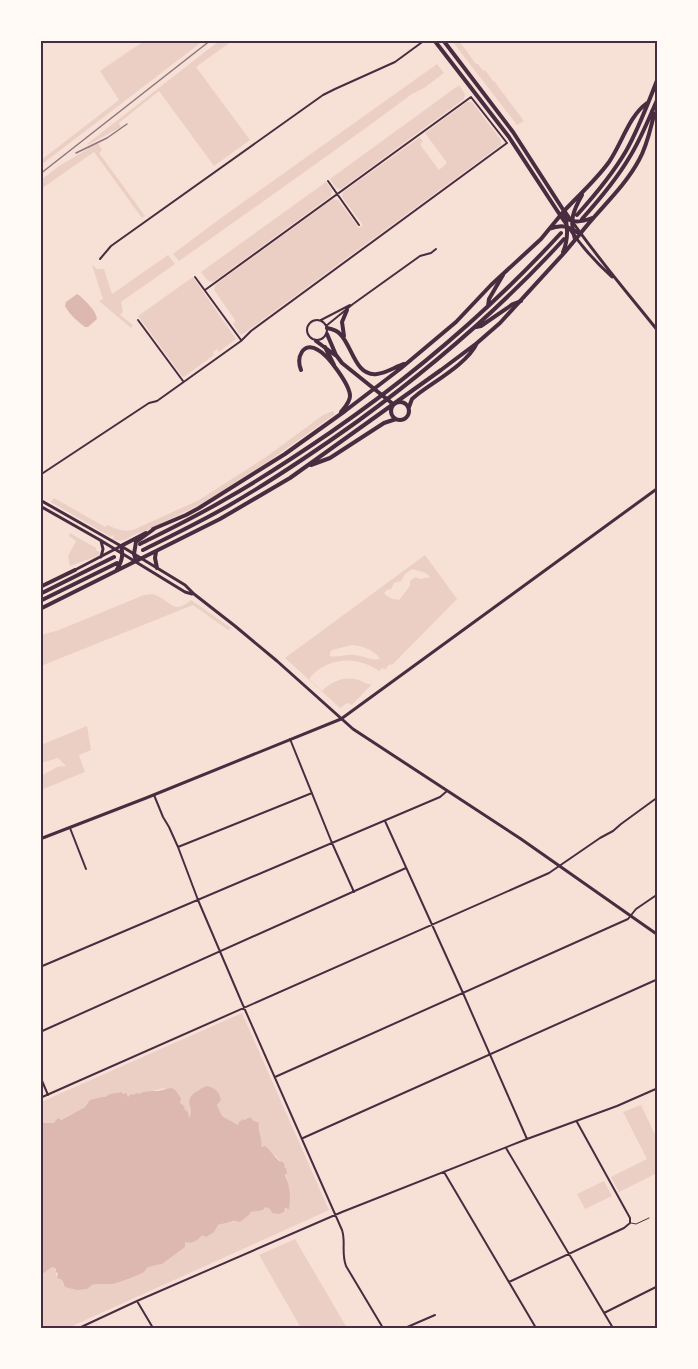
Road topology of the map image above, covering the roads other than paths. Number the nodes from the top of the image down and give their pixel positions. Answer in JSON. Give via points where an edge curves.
{"nodes":[{"id":1,"x":425,"y":40,"type":"edge"},
{"id":2,"x":434,"y":40,"type":"edge"},
{"id":3,"x":443,"y":40,"type":"edge"},
{"id":4,"x":657,"y":78,"type":"edge"},
{"id":5,"x":657,"y":98,"type":"edge"},
{"id":6,"x":648,"y":102,"type":"junction"},
{"id":7,"x":652,"y":111,"type":"junction"},
{"id":8,"x":328,"y":181,"type":"dead end"},
{"id":9,"x":584,"y":190,"type":"junction"},
{"id":10,"x":337,"y":194,"type":"junction"},
{"id":11,"x":564,"y":211,"type":"junction"},
{"id":12,"x":560,"y":215,"type":"junction"},
{"id":13,"x":577,"y":215,"type":"dead end"},
{"id":14,"x":593,"y":218,"type":"junction"},
{"id":15,"x":582,"y":219,"type":"dead end"},
{"id":16,"x":569,"y":220,"type":"junction"},
{"id":17,"x":359,"y":225,"type":"dead end"},
{"id":18,"x":569,"y":227,"type":"junction"},
{"id":19,"x":549,"y":229,"type":"junction"},
{"id":20,"x":561,"y":233,"type":"dead end"},
{"id":21,"x":580,"y":234,"type":"junction"},
{"id":22,"x":564,"y":239,"type":"dead end"},
{"id":23,"x":575,"y":239,"type":"junction"},
{"id":24,"x":436,"y":249,"type":"dead end"},
{"id":25,"x":561,"y":255,"type":"junction"},
{"id":26,"x":100,"y":259,"type":"dead end"},
{"id":27,"x":503,"y":275,"type":"junction"},
{"id":28,"x":195,"y":277,"type":"dead end"},
{"id":29,"x":621,"y":284,"type":"junction"},
{"id":30,"x":205,"y":290,"type":"junction"},
{"id":31,"x":521,"y":301,"type":"junction"},
{"id":32,"x":353,"y":304,"type":"junction"},
{"id":33,"x":488,"y":306,"type":"junction"},
{"id":34,"x":347,"y":310,"type":"junction"},
{"id":35,"x":138,"y":320,"type":"dead end"},
{"id":36,"x":320,"y":320,"type":"junction"},
{"id":37,"x":475,"y":328,"type":"junction"},
{"id":38,"x":327,"y":329,"type":"junction"},
{"id":39,"x":657,"y":331,"type":"edge"},
{"id":40,"x":344,"y":339,"type":"junction"},
{"id":41,"x":241,"y":341,"type":"junction"},
{"id":42,"x":316,"y":341,"type":"junction"},
{"id":43,"x":477,"y":343,"type":"junction"},
{"id":44,"x":325,"y":347,"type":"junction"},
{"id":45,"x":336,"y":355,"type":"junction"},
{"id":46,"x":405,"y":364,"type":"junction"},
{"id":47,"x":301,"y":370,"type":"dead end"},
{"id":48,"x":337,"y":370,"type":"junction"},
{"id":49,"x":183,"y":382,"type":"junction"},
{"id":50,"x":393,"y":405,"type":"junction"},
{"id":51,"x":409,"y":407,"type":"junction"},
{"id":52,"x":339,"y":415,"type":"junction"},
{"id":53,"x":396,"y":418,"type":"junction"},
{"id":54,"x":307,"y":467,"type":"junction"},
{"id":55,"x":40,"y":475,"type":"edge"},
{"id":56,"x":657,"y":488,"type":"edge"},
{"id":57,"x":40,"y":500,"type":"edge"},
{"id":58,"x":40,"y":506,"type":"edge"},
{"id":59,"x":154,"y":529,"type":"junction"},
{"id":60,"x":100,"y":540,"type":"junction"},
{"id":61,"x":140,"y":544,"type":"dead end"},
{"id":62,"x":121,"y":546,"type":"junction"},
{"id":63,"x":116,"y":549,"type":"junction"},
{"id":64,"x":143,"y":550,"type":"dead end"},
{"id":65,"x":157,"y":550,"type":"junction"},
{"id":66,"x":122,"y":553,"type":"junction"},
{"id":67,"x":134,"y":554,"type":"junction"},
{"id":68,"x":101,"y":557,"type":"junction"},
{"id":69,"x":114,"y":557,"type":"dead end"},
{"id":70,"x":141,"y":558,"type":"junction"},
{"id":71,"x":136,"y":561,"type":"junction"},
{"id":72,"x":117,"y":563,"type":"dead end"},
{"id":73,"x":157,"y":568,"type":"junction"},
{"id":74,"x":75,"y":570,"type":"joint"},
{"id":75,"x":116,"y":572,"type":"junction"},
{"id":76,"x":40,"y":587,"type":"edge"},
{"id":77,"x":40,"y":594,"type":"edge"},
{"id":78,"x":194,"y":594,"type":"junction"},
{"id":79,"x":40,"y":601,"type":"edge"},
{"id":80,"x":40,"y":609,"type":"edge"},
{"id":81,"x":341,"y":718,"type":"junction"},
{"id":82,"x":290,"y":739,"type":"junction"},
{"id":83,"x":447,"y":791,"type":"junction"},
{"id":84,"x":312,"y":794,"type":"junction"},
{"id":85,"x":154,"y":795,"type":"junction"},
{"id":86,"x":657,"y":797,"type":"edge"},
{"id":87,"x":385,"y":821,"type":"junction"},
{"id":88,"x":70,"y":828,"type":"junction"},
{"id":89,"x":40,"y":839,"type":"edge"},
{"id":90,"x":332,"y":843,"type":"junction"},
{"id":91,"x":178,"y":847,"type":"junction"},
{"id":92,"x":560,"y":866,"type":"junction"},
{"id":93,"x":406,"y":868,"type":"junction"},
{"id":94,"x":86,"y":869,"type":"dead end"},
{"id":95,"x":354,"y":892,"type":"junction"},
{"id":96,"x":657,"y":894,"type":"edge"},
{"id":97,"x":198,"y":900,"type":"junction"},
{"id":98,"x":630,"y":916,"type":"junction"},
{"id":99,"x":432,"y":924,"type":"junction"},
{"id":100,"x":657,"y":935,"type":"edge"},
{"id":101,"x":220,"y":952,"type":"junction"},
{"id":102,"x":40,"y":967,"type":"edge"},
{"id":103,"x":657,"y":980,"type":"edge"},
{"id":104,"x":463,"y":993,"type":"junction"},
{"id":105,"x":244,"y":1009,"type":"junction"},
{"id":106,"x":40,"y":1032,"type":"edge"},
{"id":107,"x":490,"y":1054,"type":"junction"},
{"id":108,"x":40,"y":1076,"type":"edge"},
{"id":109,"x":275,"y":1077,"type":"junction"},
{"id":110,"x":657,"y":1088,"type":"edge"},
{"id":111,"x":48,"y":1095,"type":"junction"},
{"id":112,"x":40,"y":1098,"type":"edge"},
{"id":113,"x":577,"y":1122,"type":"junction"},
{"id":114,"x":303,"y":1138,"type":"junction"},
{"id":115,"x":527,"y":1140,"type":"junction"},
{"id":116,"x":506,"y":1148,"type":"junction"},
{"id":117,"x":444,"y":1172,"type":"junction"},
{"id":118,"x":336,"y":1215,"type":"junction"},
{"id":119,"x":649,"y":1218,"type":"dead end"},
{"id":120,"x":630,"y":1223,"type":"junction"},
{"id":121,"x":570,"y":1254,"type":"junction"},
{"id":122,"x":509,"y":1282,"type":"junction"},
{"id":123,"x":657,"y":1287,"type":"edge"},
{"id":124,"x":137,"y":1301,"type":"junction"},
{"id":125,"x":604,"y":1313,"type":"junction"},
{"id":126,"x":435,"y":1315,"type":"dead end"},
{"id":127,"x":79,"y":1329,"type":"edge"},
{"id":128,"x":153,"y":1329,"type":"edge"},
{"id":129,"x":383,"y":1329,"type":"edge"},
{"id":130,"x":405,"y":1329,"type":"edge"},
{"id":131,"x":537,"y":1329,"type":"edge"},
{"id":132,"x":614,"y":1329,"type":"edge"}],
"edges":[{"from":1,"to":26,"type":"street","via":[[395,62],[323,95],[111,246]]},
{"from":2,"to":12,"type":"main road","via":[[514,144]]},
{"from":3,"to":11,"type":"main road","via":[[513,132]]},
{"from":4,"to":6,"type":"main road"},
{"from":5,"to":7,"type":"main road"},
{"from":6,"to":9,"type":"main road","via":[[634,118],[609,162]]},
{"from":6,"to":13,"type":"main road","via":[[616,166]]},
{"from":7,"to":14,"type":"main road","via":[[639,159]]},
{"from":7,"to":15,"type":"main road","via":[[628,161]]},
{"from":8,"to":10,"type":"street"},
{"from":9,"to":11,"type":"main road"},
{"from":9,"to":16,"type":"main road"},
{"from":10,"to":17,"type":"street"},
{"from":10,"to":30,"type":"street"},
{"from":10,"to":41,"type":"street","via":[[471,97],[507,143]]},
{"from":11,"to":12,"type":"main road"},
{"from":11,"to":16,"type":"main road"},
{"from":12,"to":16,"type":"main road"},
{"from":12,"to":18,"type":"main road"},
{"from":12,"to":19,"type":"main road"},
{"from":14,"to":16,"type":"main road","via":[[577,223]]},
{"from":14,"to":21,"type":"main road"},
{"from":16,"to":18,"type":"main road"},
{"from":16,"to":21,"type":"main road"},
{"from":18,"to":19,"type":"main road"},
{"from":18,"to":21,"type":"main road"},
{"from":18,"to":23,"type":"main road"},
{"from":18,"to":25,"type":"main road"},
{"from":19,"to":27,"type":"main road"},
{"from":20,"to":33,"type":"main road"},
{"from":21,"to":23,"type":"main road"},
{"from":21,"to":29,"type":"main road"},
{"from":22,"to":37,"type":"main road"},
{"from":23,"to":25,"type":"main road"},
{"from":23,"to":29,"type":"main road"},
{"from":24,"to":32,"type":"street","via":[[420,256]]},
{"from":25,"to":31,"type":"main road"},
{"from":27,"to":33,"type":"main road"},
{"from":27,"to":46,"type":"main road","via":[[456,322]]},
{"from":28,"to":30,"type":"street"},
{"from":29,"to":39,"type":"main road"},
{"from":30,"to":41,"type":"street"},
{"from":31,"to":37,"type":"main road"},
{"from":31,"to":43,"type":"main road"},
{"from":32,"to":34,"type":"street"},
{"from":32,"to":36,"type":"street"},
{"from":33,"to":61,"type":"main road","via":[[404,378],[300,453],[226,500]]},
{"from":34,"to":38,"type":"street","via":[[332,320]]},
{"from":34,"to":40,"type":"main road","via":[[342,322]]},
{"from":35,"to":49,"type":"street"},
{"from":36,"to":38,"type":"street"},
{"from":36,"to":42,"type":"street","via":[[307,328],[310,338]]},
{"from":37,"to":64,"type":"main road","via":[[327,443],[229,505]]},
{"from":38,"to":40,"type":"main road"},
{"from":38,"to":42,"type":"street","via":[[323,339]]},
{"from":38,"to":45,"type":"main road"},
{"from":40,"to":46,"type":"main road","via":[[357,363],[370,374]]},
{"from":41,"to":49,"type":"street"},
{"from":42,"to":44,"type":"main road"},
{"from":43,"to":51,"type":"main road","via":[[458,365],[412,399]]},
{"from":43,"to":54,"type":"main road"},
{"from":44,"to":45,"type":"main road"},
{"from":44,"to":48,"type":"main road"},
{"from":45,"to":50,"type":"main road"},
{"from":46,"to":52,"type":"main road"},
{"from":47,"to":48,"type":"main road","via":[[298,360],[305,348],[321,351]]},
{"from":48,"to":52,"type":"main road","via":[[350,396]]},
{"from":49,"to":55,"type":"street"},
{"from":50,"to":51,"type":"main road","via":[[403,402]]},
{"from":50,"to":53,"type":"main road","via":[[391,410]]},
{"from":51,"to":53,"type":"main road","via":[[406,418]]},
{"from":52,"to":59,"type":"main road","via":[[199,508]]},
{"from":53,"to":54,"type":"main road","via":[[330,458]]},
{"from":54,"to":65,"type":"main road","via":[[220,519]]},
{"from":56,"to":81,"type":"main road"},
{"from":57,"to":62,"type":"main road"},
{"from":58,"to":60,"type":"main road"},
{"from":59,"to":62,"type":"main road"},
{"from":59,"to":67,"type":"main road","via":[[136,542]]},
{"from":60,"to":63,"type":"main road"},
{"from":60,"to":68,"type":"main road"},
{"from":62,"to":63,"type":"main road"},
{"from":62,"to":66,"type":"main road"},
{"from":62,"to":67,"type":"main road"},
{"from":63,"to":66,"type":"main road"},
{"from":63,"to":68,"type":"main road"},
{"from":65,"to":70,"type":"main road"},
{"from":65,"to":73,"type":"main road"},
{"from":66,"to":71,"type":"main road"},
{"from":66,"to":75,"type":"main road"},
{"from":67,"to":70,"type":"main road"},
{"from":67,"to":71,"type":"main road"},
{"from":68,"to":74,"type":"main road"},
{"from":69,"to":77,"type":"main road"},
{"from":70,"to":71,"type":"main road"},
{"from":70,"to":73,"type":"main road"},
{"from":71,"to":75,"type":"main road"},
{"from":71,"to":78,"type":"main road"},
{"from":72,"to":79,"type":"main road"},
{"from":73,"to":78,"type":"main road"},
{"from":74,"to":76,"type":"main road"},
{"from":75,"to":80,"type":"main road"},
{"from":78,"to":81,"type":"main road"},
{"from":81,"to":82,"type":"main road"},
{"from":81,"to":83,"type":"main road","via":[[377,747]]},
{"from":82,"to":84,"type":"street"},
{"from":82,"to":85,"type":"main road"},
{"from":83,"to":87,"type":"street"},
{"from":83,"to":92,"type":"main road"},
{"from":84,"to":90,"type":"street"},
{"from":84,"to":91,"type":"street"},
{"from":85,"to":88,"type":"main road"},
{"from":85,"to":91,"type":"street"},
{"from":86,"to":92,"type":"street"},
{"from":87,"to":90,"type":"street"},
{"from":87,"to":93,"type":"street"},
{"from":88,"to":89,"type":"main road"},
{"from":88,"to":94,"type":"street"},
{"from":90,"to":95,"type":"street"},
{"from":90,"to":97,"type":"street"},
{"from":91,"to":97,"type":"street"},
{"from":92,"to":98,"type":"main road"},
{"from":92,"to":99,"type":"street"},
{"from":93,"to":95,"type":"street"},
{"from":93,"to":99,"type":"street"},
{"from":95,"to":101,"type":"street"},
{"from":96,"to":98,"type":"street"},
{"from":97,"to":101,"type":"street"},
{"from":97,"to":102,"type":"street"},
{"from":98,"to":100,"type":"main road"},
{"from":98,"to":104,"type":"street"},
{"from":99,"to":104,"type":"street"},
{"from":99,"to":105,"type":"street"},
{"from":101,"to":105,"type":"street"},
{"from":101,"to":106,"type":"street"},
{"from":103,"to":107,"type":"street"},
{"from":104,"to":107,"type":"street"},
{"from":104,"to":109,"type":"street"},
{"from":105,"to":109,"type":"street"},
{"from":105,"to":111,"type":"street"},
{"from":107,"to":114,"type":"street"},
{"from":107,"to":115,"type":"street"},
{"from":108,"to":111,"type":"street"},
{"from":109,"to":114,"type":"street"},
{"from":110,"to":113,"type":"street"},
{"from":111,"to":112,"type":"street"},
{"from":113,"to":115,"type":"street"},
{"from":113,"to":120,"type":"street"},
{"from":114,"to":118,"type":"street"},
{"from":115,"to":116,"type":"street"},
{"from":116,"to":117,"type":"street"},
{"from":116,"to":121,"type":"street"},
{"from":117,"to":118,"type":"street"},
{"from":117,"to":122,"type":"street"},
{"from":118,"to":124,"type":"street"},
{"from":118,"to":129,"type":"street","via":[[344,1234],[346,1266]]},
{"from":119,"to":120,"type":"lane"},
{"from":120,"to":121,"type":"street"},
{"from":121,"to":122,"type":"street"},
{"from":121,"to":125,"type":"street"},
{"from":122,"to":131,"type":"street"},
{"from":123,"to":125,"type":"street"},
{"from":124,"to":127,"type":"street"},
{"from":124,"to":128,"type":"street"},
{"from":125,"to":132,"type":"street"},
{"from":126,"to":130,"type":"street"}]}
